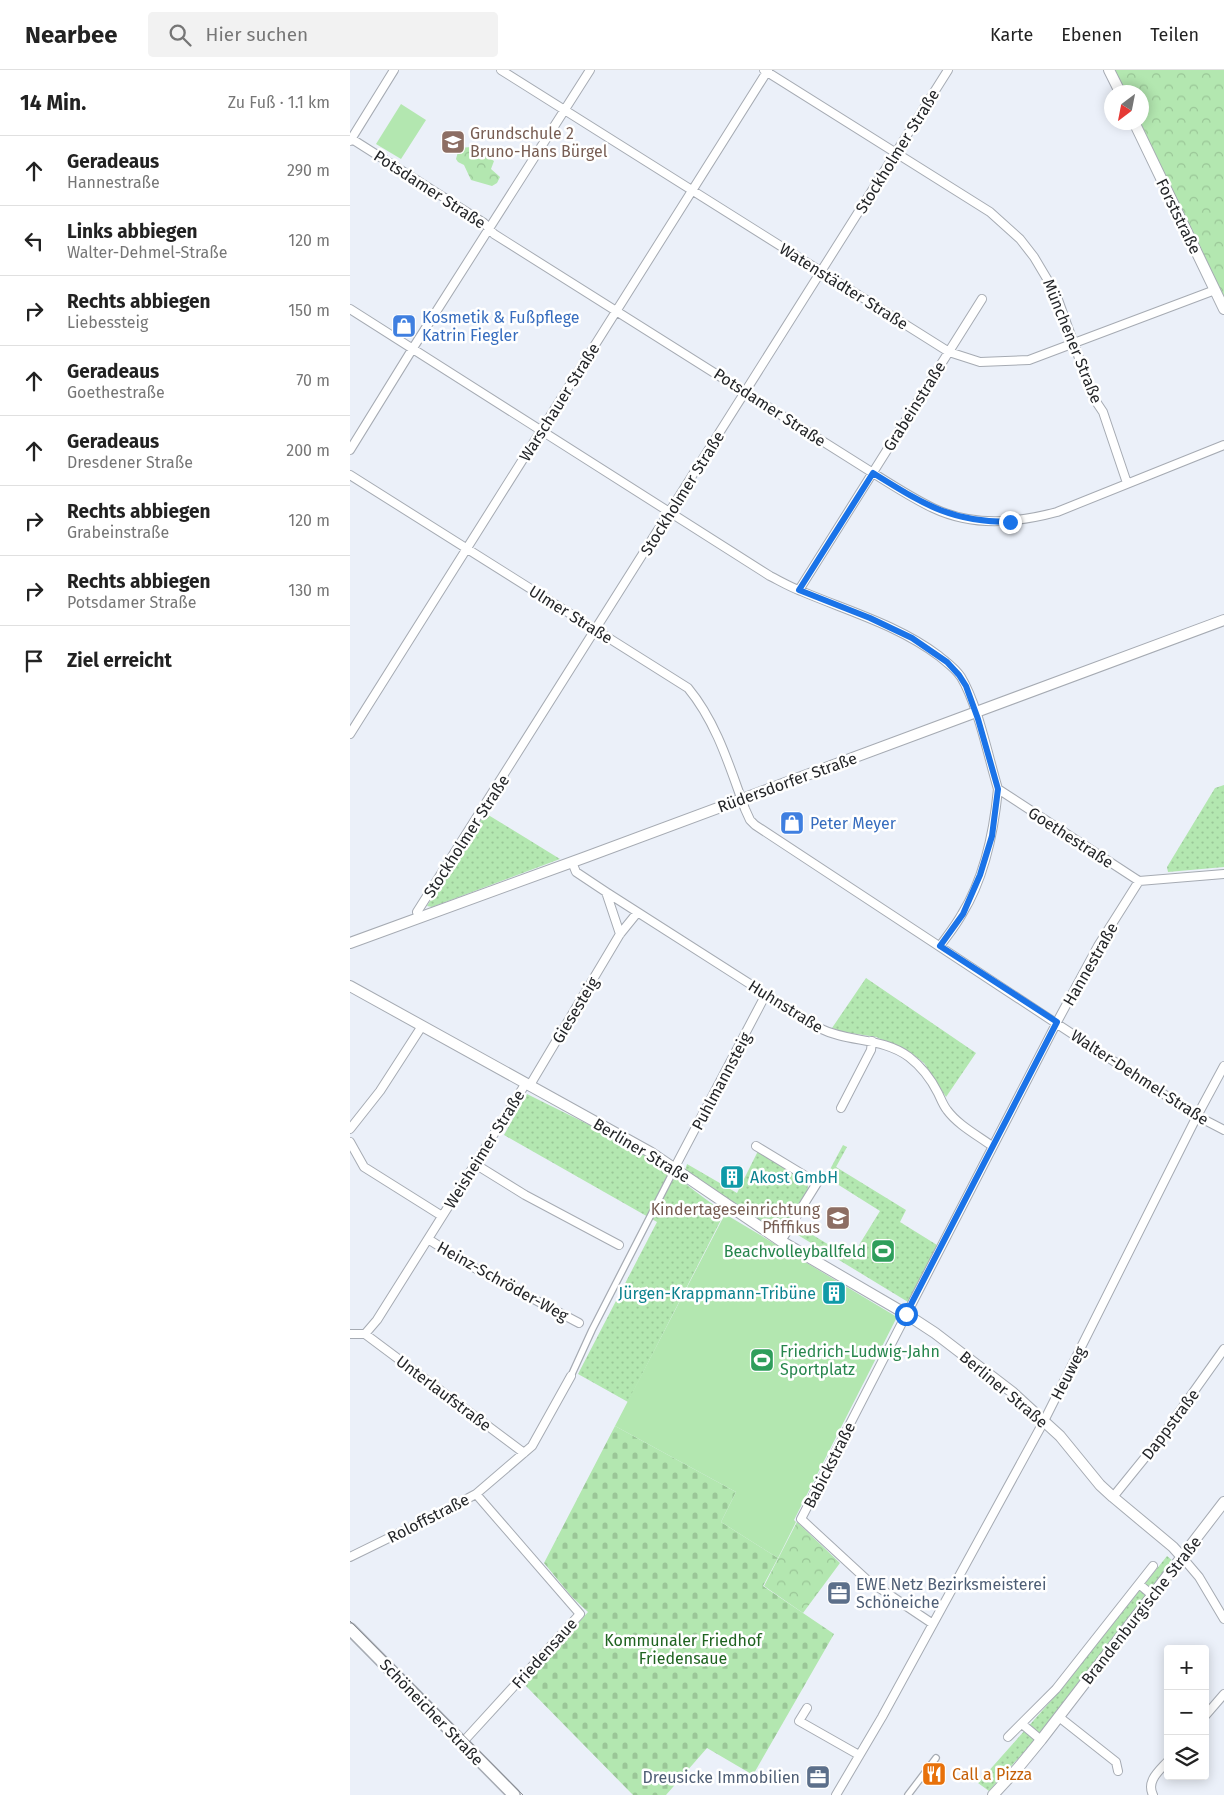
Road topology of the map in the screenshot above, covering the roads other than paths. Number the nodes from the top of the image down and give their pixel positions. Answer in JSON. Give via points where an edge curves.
{"nodes":[{"id":1,"x":394,"y":70,"type":"edge"},
{"id":2,"x":501,"y":70,"type":"edge"},
{"id":3,"x":590,"y":70,"type":"edge"},
{"id":4,"x":948,"y":70,"type":"edge"},
{"id":5,"x":1109,"y":70,"type":"edge"},
{"id":6,"x":767,"y":71,"type":"edge"},
{"id":7,"x":1116,"y":85,"type":"edge"},
{"id":8,"x":564,"y":110,"type":"junction"},
{"id":9,"x":1138,"y":130,"type":"edge"},
{"id":10,"x":351,"y":140,"type":"edge"},
{"id":11,"x":896,"y":153,"type":"junction"},
{"id":12,"x":693,"y":191,"type":"junction"},
{"id":13,"x":489,"y":228,"type":"junction"},
{"id":14,"x":821,"y":272,"type":"junction"},
{"id":15,"x":1215,"y":290,"type":"junction"},
{"id":16,"x":982,"y":299,"type":"dead end"},
{"id":17,"x":1224,"y":308,"type":"edge"},
{"id":18,"x":350,"y":310,"type":"edge"},
{"id":19,"x":617,"y":310,"type":"junction"},
{"id":20,"x":1074,"y":343,"type":"junction"},
{"id":21,"x":413,"y":348,"type":"junction"},
{"id":22,"x":949,"y":352,"type":"junction"},
{"id":23,"x":746,"y":392,"type":"junction"},
{"id":24,"x":541,"y":431,"type":"junction"},
{"id":25,"x":1224,"y":445,"type":"edge"},
{"id":26,"x":350,"y":450,"type":"edge"},
{"id":27,"x":873,"y":473,"type":"junction"},
{"id":28,"x":350,"y":475,"type":"edge"},
{"id":29,"x":1128,"y":483,"type":"junction"},
{"id":30,"x":670,"y":512,"type":"junction"},
{"id":31,"x":467,"y":548,"type":"junction"},
{"id":32,"x":799,"y":590,"type":"junction"},
{"id":33,"x":1224,"y":620,"type":"edge"},
{"id":34,"x":595,"y":629,"type":"junction"},
{"id":35,"x":976,"y":712,"type":"junction"},
{"id":36,"x":350,"y":734,"type":"edge"},
{"id":37,"x":998,"y":789,"type":"junction"},
{"id":38,"x":741,"y":799,"type":"junction"},
{"id":39,"x":572,"y":862,"type":"junction"},
{"id":40,"x":1224,"y":874,"type":"edge"},
{"id":41,"x":1139,"y":882,"type":"junction"},
{"id":42,"x":606,"y":892,"type":"junction"},
{"id":43,"x":637,"y":912,"type":"junction"},
{"id":44,"x":419,"y":917,"type":"junction"},
{"id":45,"x":620,"y":934,"type":"junction"},
{"id":46,"x":350,"y":943,"type":"edge"},
{"id":47,"x":940,"y":946,"type":"junction"},
{"id":48,"x":350,"y":986,"type":"edge"},
{"id":49,"x":766,"y":994,"type":"junction"},
{"id":50,"x":1057,"y":1022,"type":"junction"},
{"id":51,"x":422,"y":1026,"type":"junction"},
{"id":52,"x":872,"y":1042,"type":"junction"},
{"id":53,"x":1224,"y":1066,"type":"edge"},
{"id":54,"x":528,"y":1084,"type":"junction"},
{"id":55,"x":841,"y":1108,"type":"dead end"},
{"id":56,"x":1197,"y":1116,"type":"junction"},
{"id":57,"x":350,"y":1129,"type":"edge"},
{"id":58,"x":1224,"y":1130,"type":"edge"},
{"id":59,"x":350,"y":1142,"type":"edge"},
{"id":60,"x":756,"y":1146,"type":"dead end"},
{"id":61,"x":992,"y":1146,"type":"junction"},
{"id":62,"x":475,"y":1164,"type":"junction"},
{"id":63,"x":675,"y":1167,"type":"junction"},
{"id":64,"x":442,"y":1216,"type":"junction"},
{"id":65,"x":428,"y":1239,"type":"junction"},
{"id":66,"x":781,"y":1241,"type":"junction"},
{"id":67,"x":619,"y":1245,"type":"dead end"},
{"id":68,"x":906,"y":1314,"type":"junction"},
{"id":69,"x":579,"y":1323,"type":"dead end"},
{"id":70,"x":350,"y":1334,"type":"edge"},
{"id":71,"x":365,"y":1334,"type":"junction"},
{"id":72,"x":1224,"y":1348,"type":"edge"},
{"id":73,"x":571,"y":1376,"type":"joint"},
{"id":74,"x":1044,"y":1421,"type":"junction"},
{"id":75,"x":524,"y":1453,"type":"junction"},
{"id":76,"x":476,"y":1494,"type":"junction"},
{"id":77,"x":1113,"y":1497,"type":"junction"},
{"id":78,"x":1224,"y":1502,"type":"edge"},
{"id":79,"x":350,"y":1556,"type":"edge"},
{"id":80,"x":1182,"y":1557,"type":"junction"},
{"id":81,"x":1153,"y":1566,"type":"dead end"},
{"id":82,"x":1139,"y":1584,"type":"junction"},
{"id":83,"x":1152,"y":1595,"type":"junction"},
{"id":84,"x":1224,"y":1618,"type":"edge"},
{"id":85,"x":933,"y":1624,"type":"junction"},
{"id":86,"x":350,"y":1629,"type":"edge"},
{"id":87,"x":1224,"y":1694,"type":"edge"},
{"id":88,"x":807,"y":1708,"type":"dead end"},
{"id":89,"x":1209,"y":1711,"type":"edge"},
{"id":90,"x":1059,"y":1717,"type":"junction"},
{"id":91,"x":1022,"y":1724,"type":"junction"},
{"id":92,"x":1008,"y":1737,"type":"dead end"},
{"id":93,"x":1041,"y":1740,"type":"junction"},
{"id":94,"x":462,"y":1743,"type":"junction"},
{"id":95,"x":859,"y":1755,"type":"junction"},
{"id":96,"x":936,"y":1758,"type":"dead end"},
{"id":97,"x":1164,"y":1765,"type":"edge"},
{"id":98,"x":1118,"y":1771,"type":"dead end"},
{"id":99,"x":514,"y":1795,"type":"edge"},
{"id":100,"x":836,"y":1795,"type":"edge"},
{"id":101,"x":908,"y":1795,"type":"edge"},
{"id":102,"x":993,"y":1795,"type":"edge"},
{"id":103,"x":1153,"y":1795,"type":"edge"}],
"edges":[{"from":1,"to":10,"type":"street"},
{"from":2,"to":8,"type":"street","name":"Watenstädter Straße"},
{"from":3,"to":8,"type":"street"},
{"from":4,"to":11,"type":"street","name":"Stockholmer Straße"},
{"from":5,"to":7,"type":"street"},
{"from":6,"to":11,"type":"street","name":"Münchener Straße"},
{"from":6,"to":12,"type":"street","name":"Warschauer Straße"},
{"from":8,"to":12,"type":"street","name":"Watenstädter Straße"},
{"from":8,"to":13,"type":"street"},
{"from":9,"to":15,"type":"street","name":"Forststraße"},
{"from":10,"to":13,"type":"street","name":"Potsdamer Straße"},
{"from":11,"to":14,"type":"street","name":"Stockholmer Straße"},
{"from":11,"to":20,"type":"street","name":"Münchener Straße","via":[[990,212],[1020,239],[1056,294]]},
{"from":12,"to":14,"type":"street","name":"Watenstädter Straße"},
{"from":12,"to":19,"type":"street","name":"Warschauer Straße"},
{"from":13,"to":19,"type":"street","name":"Potsdamer Straße"},
{"from":13,"to":21,"type":"street"},
{"from":14,"to":22,"type":"street","name":"Watenstädter Straße"},
{"from":14,"to":23,"type":"street","name":"Stockholmer Straße"},
{"from":15,"to":17,"type":"street","name":"Forststraße"},
{"from":15,"to":20,"type":"street","name":"Watenstädter Straße"},
{"from":16,"to":22,"type":"street","name":"Grabeinstraße"},
{"from":18,"to":21,"type":"street"},
{"from":19,"to":23,"type":"street","name":"Potsdamer Straße"},
{"from":19,"to":24,"type":"street","name":"Warschauer Straße"},
{"from":20,"to":22,"type":"street","name":"Watenstädter Straße","via":[[1029,360],[1014,362],[980,362]]},
{"from":20,"to":29,"type":"street","name":"Münchener Straße"},
{"from":21,"to":24,"type":"street"},
{"from":21,"to":26,"type":"street"},
{"from":22,"to":27,"type":"street","name":"Grabeinstraße"},
{"from":23,"to":27,"type":"street","name":"Potsdamer Straße"},
{"from":23,"to":30,"type":"street","name":"Stockholmer Straße"},
{"from":24,"to":30,"type":"street"},
{"from":24,"to":31,"type":"street","name":"Warschauer Straße"},
{"from":25,"to":29,"type":"street","name":"Potsdamer Straße"},
{"from":27,"to":29,"type":"street","name":"Potsdamer Straße","via":[[934,508],[956,516],[994,522],[1025,520],[1057,512]]},
{"from":27,"to":32,"type":"street","name":"Grabeinstraße"},
{"from":28,"to":31,"type":"street","name":"Ulmer Straße"},
{"from":30,"to":32,"type":"street","via":[[770,576]]},
{"from":30,"to":34,"type":"street","name":"Stockholmer Straße"},
{"from":31,"to":34,"type":"street","name":"Ulmer Straße"},
{"from":31,"to":36,"type":"street","name":"Warschauer Straße"},
{"from":32,"to":35,"type":"street","via":[[895,629],[930,650],[959,675]]},
{"from":33,"to":35,"type":"street","name":"Rüdersdorfer Straße"},
{"from":34,"to":38,"type":"street","name":"Ulmer Straße","via":[[688,688],[716,732]]},
{"from":34,"to":44,"type":"street","name":"Stockholmer Straße","via":[[417,912]]},
{"from":35,"to":37,"type":"street"},
{"from":35,"to":38,"type":"street","name":"Rüdersdorfer Straße"},
{"from":37,"to":41,"type":"street","name":"Goethestraße"},
{"from":37,"to":47,"type":"street","via":[[992,836],[980,875],[963,914]]},
{"from":38,"to":39,"type":"street","name":"Rüdersdorfer Straße"},
{"from":38,"to":47,"type":"street","name":"Walter-Dehmel-Straße","via":[[755,825]]},
{"from":39,"to":42,"type":"street","name":"Huhnstraße","via":[[576,872]]},
{"from":39,"to":44,"type":"street","name":"Rüdersdorfer Straße"},
{"from":40,"to":41,"type":"street"},
{"from":41,"to":50,"type":"street","name":"Hannestraße","via":[[1098,946]]},
{"from":42,"to":43,"type":"street","name":"Huhnstraße"},
{"from":42,"to":45,"type":"street"},
{"from":43,"to":45,"type":"street","name":"Giesesteig"},
{"from":43,"to":49,"type":"street","name":"Huhnstraße"},
{"from":44,"to":46,"type":"street","name":"Rüdersdorfer Straße"},
{"from":45,"to":54,"type":"street","name":"Giesesteig"},
{"from":47,"to":50,"type":"street","name":"Walter-Dehmel-Straße"},
{"from":48,"to":51,"type":"street","name":"Berliner Straße"},
{"from":49,"to":52,"type":"street","name":"Huhnstraße","via":[[828,1032]]},
{"from":49,"to":63,"type":"street","name":"Puhlmannsteig"},
{"from":50,"to":56,"type":"street","name":"Walter-Dehmel-Straße"},
{"from":50,"to":61,"type":"street","name":"Hannestraße"},
{"from":51,"to":54,"type":"street","name":"Berliner Straße"},
{"from":51,"to":57,"type":"street","via":[[380,1091]]},
{"from":52,"to":55,"type":"street"},
{"from":52,"to":61,"type":"street","name":"Huhnstraße","via":[[900,1051],[915,1062],[932,1082],[952,1116]]},
{"from":53,"to":56,"type":"street","name":"Heuweg"},
{"from":54,"to":62,"type":"street","name":"Weisheimer Straße"},
{"from":54,"to":63,"type":"street","name":"Berliner Straße"},
{"from":56,"to":58,"type":"street","name":"Walter-Dehmel-Straße"},
{"from":56,"to":74,"type":"street","name":"Heuweg"},
{"from":59,"to":64,"type":"street","name":"Weisheimer Straße","via":[[364,1167]]},
{"from":60,"to":66,"type":"street","via":[[817,1183]]},
{"from":61,"to":68,"type":"street","name":"Hannestraße"},
{"from":62,"to":64,"type":"street","name":"Weisheimer Straße"},
{"from":62,"to":67,"type":"street","via":[[525,1195]]},
{"from":63,"to":66,"type":"street","name":"Berliner Straße"},
{"from":63,"to":73,"type":"street"},
{"from":64,"to":65,"type":"street","name":"Weisheimer Straße"},
{"from":65,"to":69,"type":"street","name":"Heinz-Schröder-Weg"},
{"from":65,"to":71,"type":"street","name":"Weisheimer Straße"},
{"from":66,"to":68,"type":"street","name":"Berliner Straße"},
{"from":68,"to":74,"type":"street","name":"Berliner Straße","via":[[1012,1392]]},
{"from":68,"to":85,"type":"street","name":"Babickstraße","via":[[801,1519],[866,1579]]},
{"from":70,"to":71,"type":"street"},
{"from":71,"to":75,"type":"street","name":"Unterlaufstraße"},
{"from":72,"to":77,"type":"street","name":"Dappstraße","via":[[1160,1439]]},
{"from":73,"to":75,"type":"street","name":"Roloffstraße","via":[[538,1437]]},
{"from":74,"to":77,"type":"street","name":"Berliner Straße"},
{"from":74,"to":85,"type":"street","name":"Heuweg"},
{"from":75,"to":76,"type":"street","name":"Roloffstraße"},
{"from":76,"to":79,"type":"street","name":"Roloffstraße"},
{"from":76,"to":94,"type":"street","name":"Friedensaue","via":[[580,1614]]},
{"from":77,"to":80,"type":"street","name":"Berliner Straße"},
{"from":78,"to":80,"type":"street","name":"Brandenburgische Straße"},
{"from":80,"to":83,"type":"street","name":"Brandenburgische Straße"},
{"from":80,"to":84,"type":"street","name":"Berliner Straße","via":[[1199,1577]]},
{"from":81,"to":82,"type":"street"},
{"from":82,"to":83,"type":"street"},
{"from":82,"to":91,"type":"street","via":[[1056,1689]]},
{"from":83,"to":90,"type":"street","name":"Brandenburgische Straße"},
{"from":85,"to":95,"type":"street","name":"Heuweg"},
{"from":86,"to":94,"type":"main road","name":"Schöneicher Straße"},
{"from":87,"to":89,"type":"street"},
{"from":88,"to":95,"type":"street","via":[[799,1721]]},
{"from":90,"to":93,"type":"street","name":"Brandenburgische Straße"},
{"from":90,"to":98,"type":"street","via":[[1116,1762]]},
{"from":91,"to":92,"type":"street"},
{"from":91,"to":93,"type":"street"},
{"from":93,"to":102,"type":"street","name":"Brandenburgische Straße"},
{"from":94,"to":99,"type":"main road","name":"Schöneicher Straße"},
{"from":95,"to":100,"type":"street","name":"Heuweg"},
{"from":96,"to":101,"type":"street"},
{"from":97,"to":103,"type":"street","via":[[1151,1780]]}]}
